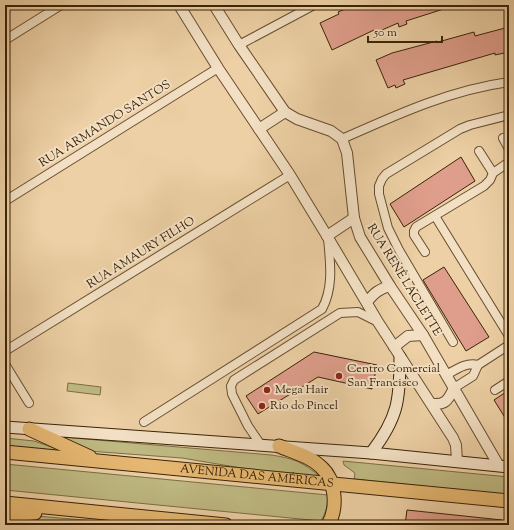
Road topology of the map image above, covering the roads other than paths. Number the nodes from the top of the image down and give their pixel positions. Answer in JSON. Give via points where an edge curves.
{"nodes":[{"id":1,"x":61,"y":5,"type":"edge"},
{"id":2,"x":179,"y":5,"type":"edge"},
{"id":3,"x":214,"y":5,"type":"edge"},
{"id":4,"x":314,"y":5,"type":"edge"},
{"id":5,"x":5,"y":40,"type":"edge"},
{"id":6,"x":239,"y":45,"type":"junction"},
{"id":7,"x":218,"y":68,"type":"junction"},
{"id":8,"x":509,"y":82,"type":"edge"},
{"id":9,"x":285,"y":112,"type":"junction"},
{"id":10,"x":509,"y":115,"type":"edge"},
{"id":11,"x":259,"y":129,"type":"junction"},
{"id":12,"x":503,"y":138,"type":"dead end"},
{"id":13,"x":342,"y":139,"type":"junction"},
{"id":14,"x":509,"y":149,"type":"edge"},
{"id":15,"x":479,"y":151,"type":"dead end"},
{"id":16,"x":509,"y":162,"type":"edge"},
{"id":17,"x":493,"y":173,"type":"junction"},
{"id":18,"x":290,"y":176,"type":"junction"},
{"id":19,"x":5,"y":201,"type":"edge"},
{"id":20,"x":435,"y":216,"type":"junction"},
{"id":21,"x":354,"y":218,"type":"junction"},
{"id":22,"x":327,"y":236,"type":"junction"},
{"id":23,"x":426,"y":252,"type":"dead end"},
{"id":24,"x":390,"y":286,"type":"junction"},
{"id":25,"x":366,"y":302,"type":"junction"},
{"id":26,"x":378,"y":322,"type":"junction"},
{"id":27,"x":423,"y":335,"type":"junction"},
{"id":28,"x":509,"y":336,"type":"edge"},
{"id":29,"x":453,"y":342,"type":"dead end"},
{"id":30,"x":509,"y":345,"type":"edge"},
{"id":31,"x":5,"y":350,"type":"edge"},
{"id":32,"x":397,"y":352,"type":"junction"},
{"id":33,"x":5,"y":364,"type":"edge"},
{"id":34,"x":478,"y":365,"type":"junction"},
{"id":35,"x":446,"y":375,"type":"junction"},
{"id":36,"x":509,"y":381,"type":"edge"},
{"id":37,"x":454,"y":388,"type":"junction"},
{"id":38,"x":495,"y":390,"type":"dead end"},
{"id":39,"x":29,"y":403,"type":"dead end"},
{"id":40,"x":432,"y":404,"type":"junction"},
{"id":41,"x":144,"y":422,"type":"dead end"},
{"id":42,"x":5,"y":427,"type":"edge"},
{"id":43,"x":29,"y":429,"type":"junction"},
{"id":44,"x":261,"y":445,"type":"junction"},
{"id":45,"x":279,"y":446,"type":"junction"},
{"id":46,"x":5,"y":452,"type":"edge"},
{"id":47,"x":372,"y":453,"type":"junction"},
{"id":48,"x":98,"y":461,"type":"junction"},
{"id":49,"x":457,"y":461,"type":"junction"},
{"id":50,"x":504,"y":467,"type":"edge"},
{"id":51,"x":331,"y":483,"type":"junction"},
{"id":52,"x":509,"y":501,"type":"edge"},
{"id":53,"x":5,"y":503,"type":"edge"},
{"id":54,"x":95,"y":512,"type":"junction"},
{"id":55,"x":5,"y":515,"type":"edge"},
{"id":56,"x":226,"y":525,"type":"edge"},
{"id":57,"x":328,"y":525,"type":"edge"}],
"edges":[{"from":1,"to":5,"type":"street"},
{"from":2,"to":7,"type":"street"},
{"from":3,"to":6,"type":"street"},
{"from":4,"to":6,"type":"street"},
{"from":6,"to":9,"type":"street"},
{"from":7,"to":11,"type":"street"},
{"from":7,"to":19,"type":"street","name":"RUA ARMANDO SANTOS"},
{"from":8,"to":13,"type":"street","via":[[435,100]]},
{"from":9,"to":11,"type":"street"},
{"from":9,"to":13,"type":"street","via":[[331,131]]},
{"from":10,"to":29,"type":"street","via":[[460,129],[386,174],[379,186],[388,228]]},
{"from":11,"to":18,"type":"street"},
{"from":12,"to":14,"type":"street"},
{"from":13,"to":21,"type":"street","name":"RUA RENÊ LACLETTE","via":[[347,153]]},
{"from":15,"to":17,"type":"street"},
{"from":16,"to":17,"type":"street"},
{"from":17,"to":20,"type":"street","via":[[484,186]]},
{"from":18,"to":22,"type":"street"},
{"from":18,"to":31,"type":"street","name":"RUA AMAURY FILHO"},
{"from":20,"to":23,"type":"street","via":[[416,227],[414,231]]},
{"from":20,"to":28,"type":"street"},
{"from":21,"to":22,"type":"street"},
{"from":21,"to":24,"type":"street","name":"RUA RENÊ LACLETTE","via":[[360,236]]},
{"from":22,"to":25,"type":"street"},
{"from":22,"to":41,"type":"street","via":[[330,283],[329,295],[322,309]]},
{"from":24,"to":25,"type":"street","via":[[378,290]]},
{"from":24,"to":27,"type":"street","name":"RUA RENÊ LACLETTE"},
{"from":25,"to":26,"type":"street"},
{"from":26,"to":32,"type":"street"},
{"from":26,"to":44,"type":"street","via":[[358,312],[340,313],[234,380],[231,386],[232,394]]},
{"from":27,"to":32,"type":"street","via":[[408,336]]},
{"from":27,"to":35,"type":"street","name":"RUA RENÊ LACLETTE"},
{"from":30,"to":34,"type":"street"},
{"from":32,"to":40,"type":"street"},
{"from":32,"to":47,"type":"main road","via":[[400,378],[398,404],[382,440]]},
{"from":33,"to":39,"type":"street"},
{"from":34,"to":35,"type":"street","via":[[466,364]]},
{"from":34,"to":37,"type":"street","via":[[473,376]]},
{"from":35,"to":37,"type":"street","name":"RUA RENÊ LACLETTE"},
{"from":36,"to":38,"type":"street"},
{"from":37,"to":40,"type":"street","via":[[445,403]]},
{"from":37,"to":50,"type":"street","name":"RUA RENÊ LACLETTE"},
{"from":40,"to":49,"type":"street","via":[[456,444]]},
{"from":42,"to":43,"type":"main road"},
{"from":43,"to":44,"type":"main road"},
{"from":43,"to":48,"type":"highway"},
{"from":44,"to":45,"type":"main road"},
{"from":45,"to":47,"type":"main road"},
{"from":45,"to":51,"type":"highway","via":[[322,467]]},
{"from":46,"to":48,"type":"highway","name":"AVENIDA DAS AMÉRICAS"},
{"from":47,"to":49,"type":"main road"},
{"from":48,"to":51,"type":"highway","name":"AVENIDA DAS AMÉRICAS"},
{"from":49,"to":50,"type":"main road"},
{"from":51,"to":52,"type":"highway","name":"AVENIDA DAS AMÉRICAS"},
{"from":51,"to":57,"type":"highway","via":[[334,506]]},
{"from":53,"to":54,"type":"highway"},
{"from":54,"to":55,"type":"highway","via":[[86,516],[30,512]]},
{"from":54,"to":56,"type":"highway"}]}
